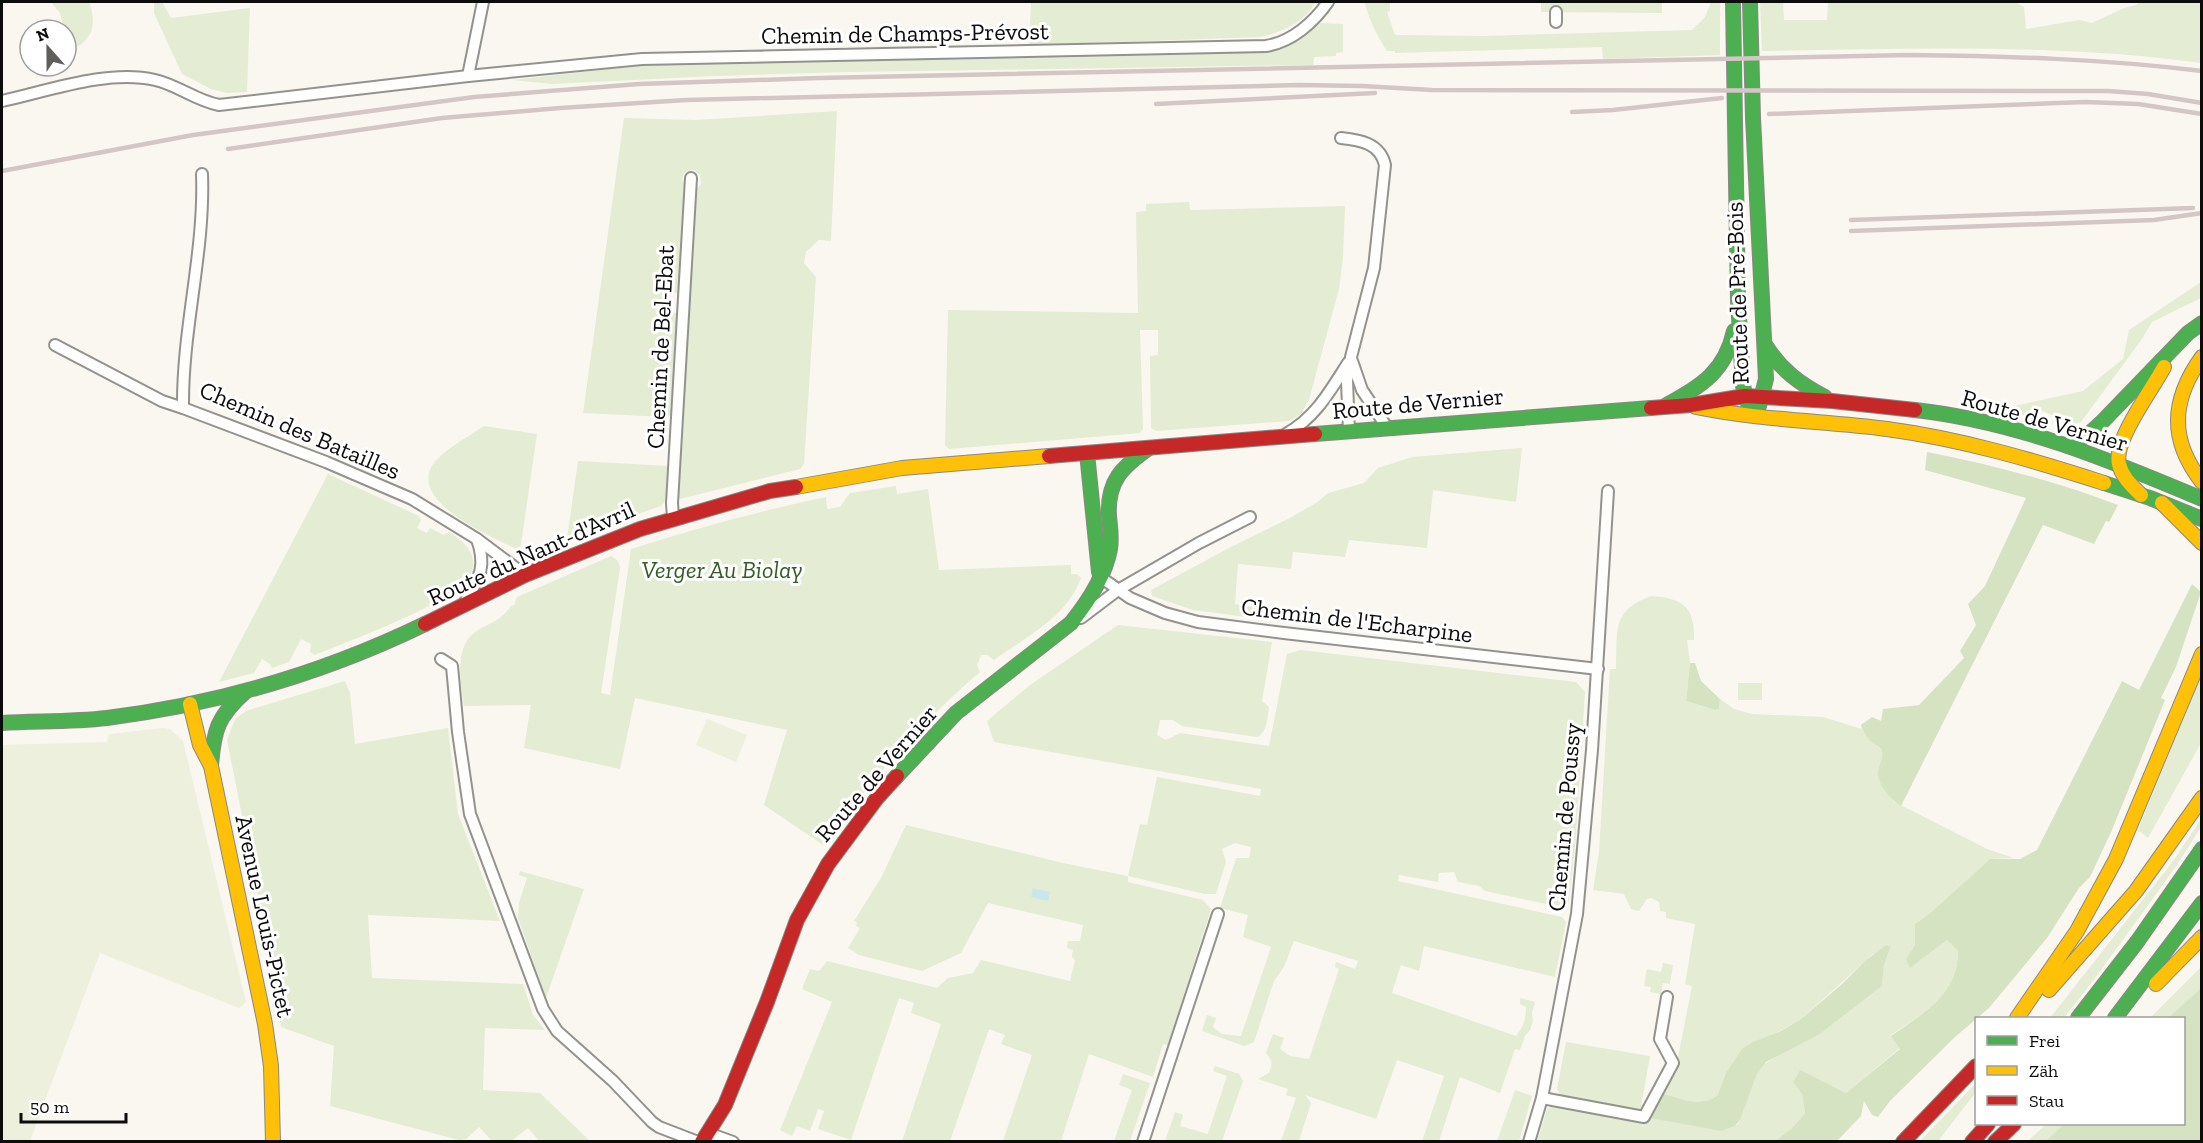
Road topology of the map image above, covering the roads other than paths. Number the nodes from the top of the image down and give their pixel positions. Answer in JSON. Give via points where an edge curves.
{"nodes":[{"id":1,"x":483,"y":2,"type":"edge"},
{"id":2,"x":1328,"y":2,"type":"edge"},
{"id":3,"x":1733,"y":2,"type":"edge"},
{"id":4,"x":1750,"y":2,"type":"edge"},
{"id":5,"x":468,"y":76,"type":"junction"},
{"id":6,"x":2,"y":101,"type":"edge"},
{"id":7,"x":1341,"y":138,"type":"dead end"},
{"id":8,"x":202,"y":174,"type":"dead end"},
{"id":9,"x":691,"y":178,"type":"dead end"},
{"id":10,"x":1738,"y":300,"type":"junction"},
{"id":11,"x":2202,"y":323,"type":"edge"},
{"id":12,"x":1764,"y":342,"type":"junction"},
{"id":13,"x":55,"y":345,"type":"dead end"},
{"id":14,"x":2174,"y":348,"type":"junction"},
{"id":15,"x":1351,"y":357,"type":"junction"},
{"id":16,"x":2202,"y":357,"type":"edge"},
{"id":17,"x":1745,"y":396,"type":"junction"},
{"id":18,"x":1762,"y":397,"type":"junction"},
{"id":19,"x":1832,"y":401,"type":"junction"},
{"id":20,"x":1691,"y":405,"type":"junction"},
{"id":21,"x":1664,"y":407,"type":"junction"},
{"id":22,"x":183,"y":408,"type":"junction"},
{"id":23,"x":1755,"y":416,"type":"junction"},
{"id":24,"x":1388,"y":429,"type":"junction"},
{"id":25,"x":1349,"y":432,"type":"junction"},
{"id":26,"x":1279,"y":438,"type":"junction"},
{"id":27,"x":2068,"y":446,"type":"junction"},
{"id":28,"x":1149,"y":448,"type":"junction"},
{"id":29,"x":1087,"y":453,"type":"junction"},
{"id":30,"x":2119,"y":464,"type":"junction"},
{"id":31,"x":2202,"y":483,"type":"edge"},
{"id":32,"x":1608,"y":491,"type":"dead end"},
{"id":33,"x":2141,"y":495,"type":"junction"},
{"id":34,"x":2202,"y":499,"type":"edge"},
{"id":35,"x":2162,"y":503,"type":"junction"},
{"id":36,"x":1250,"y":517,"type":"dead end"},
{"id":37,"x":673,"y":518,"type":"junction"},
{"id":38,"x":2202,"y":519,"type":"edge"},
{"id":39,"x":477,"y":539,"type":"junction"},
{"id":40,"x":2202,"y":543,"type":"edge"},
{"id":41,"x":525,"y":575,"type":"junction"},
{"id":42,"x":1099,"y":576,"type":"junction"},
{"id":43,"x":1118,"y":590,"type":"junction"},
{"id":44,"x":464,"y":605,"type":"junction"},
{"id":45,"x":1071,"y":623,"type":"junction"},
{"id":46,"x":2202,"y":654,"type":"edge"},
{"id":47,"x":441,"y":660,"type":"dead end"},
{"id":48,"x":1598,"y":669,"type":"junction"},
{"id":49,"x":245,"y":692,"type":"junction"},
{"id":50,"x":190,"y":704,"type":"junction"},
{"id":51,"x":2,"y":723,"type":"edge"},
{"id":52,"x":211,"y":766,"type":"junction"},
{"id":53,"x":2202,"y":798,"type":"edge"},
{"id":54,"x":2202,"y":849,"type":"edge"},
{"id":55,"x":2202,"y":903,"type":"edge"},
{"id":56,"x":1218,"y":914,"type":"dead end"},
{"id":57,"x":2202,"y":937,"type":"edge"},
{"id":58,"x":1667,"y":997,"type":"dead end"},
{"id":59,"x":2018,"y":1017,"type":"edge"},
{"id":60,"x":2023,"y":1017,"type":"edge"},
{"id":61,"x":2079,"y":1017,"type":"edge"},
{"id":62,"x":2116,"y":1017,"type":"edge"},
{"id":63,"x":2123,"y":1017,"type":"edge"},
{"id":64,"x":1975,"y":1068,"type":"edge"},
{"id":65,"x":1542,"y":1098,"type":"junction"},
{"id":66,"x":1987,"y":1125,"type":"edge"},
{"id":67,"x":2013,"y":1125,"type":"edge"},
{"id":68,"x":703,"y":1139,"type":"edge"},
{"id":69,"x":273,"y":1142,"type":"edge"},
{"id":70,"x":733,"y":1142,"type":"edge"},
{"id":71,"x":1143,"y":1142,"type":"edge"},
{"id":72,"x":1529,"y":1142,"type":"edge"},
{"id":73,"x":1903,"y":1142,"type":"edge"},
{"id":74,"x":1972,"y":1142,"type":"edge"},
{"id":75,"x":1995,"y":1142,"type":"edge"}],
"edges":[{"from":1,"to":5,"type":"street"},
{"from":2,"to":5,"type":"street","name":"Chemin de Champs-Prévost","via":[[1320,14],[1293,36],[1266,46],[642,59]]},
{"from":3,"to":10,"type":"main road","name":"Route de Pré-Bois"},
{"from":4,"to":12,"type":"main road","name":"Route de Pré-Bois"},
{"from":5,"to":6,"type":"street","name":"Chemin de Champs-Prévost","via":[[227,105],[211,104],[156,80],[117,77]]},
{"from":7,"to":15,"type":"street","via":[[1376,147],[1385,165],[1374,268]]},
{"from":8,"to":22,"type":"street","name":"Chemin des Batailles","via":[[204,209],[183,378]]},
{"from":9,"to":37,"type":"street","name":"Chemin de Bel-Ebat"},
{"from":10,"to":12,"type":"main road","via":[[1746,324]]},
{"from":10,"to":17,"type":"main road","name":"Route de Pré-Bois"},
{"from":10,"to":21,"type":"main road","via":[[1732,346],[1725,363],[1704,382]]},
{"from":11,"to":14,"type":"main road"},
{"from":12,"to":18,"type":"main road","name":"Route de Pré-Bois","via":[[1766,379]]},
{"from":12,"to":19,"type":"main road","via":[[1787,375]]},
{"from":13,"to":22,"type":"street"},
{"from":14,"to":27,"type":"main road","via":[[2101,423]]},
{"from":14,"to":30,"type":"main road","via":[[2121,438],[2117,449]]},
{"from":15,"to":24,"type":"street","via":[[1362,390]]},
{"from":15,"to":25,"type":"street","via":[[1347,390]]},
{"from":15,"to":26,"type":"street","via":[[1322,404],[1307,420]]},
{"from":16,"to":31,"type":"main road","via":[[2182,387],[2176,418],[2184,457]]},
{"from":17,"to":18,"type":"main road","name":"Route de Vernier"},
{"from":17,"to":20,"type":"main road","name":"Route de Vernier"},
{"from":17,"to":23,"type":"main road","name":"Route de Pré-Bois"},
{"from":18,"to":19,"type":"main road","name":"Route de Vernier"},
{"from":18,"to":23,"type":"main road","name":"Route de Pré-Bois"},
{"from":19,"to":27,"type":"main road","name":"Route de Vernier","via":[[1935,412]]},
{"from":20,"to":21,"type":"main road","name":"Route de Vernier"},
{"from":20,"to":23,"type":"main road","name":"Route de Vernier"},
{"from":21,"to":24,"type":"main road","name":"Route de Vernier"},
{"from":22,"to":39,"type":"street","name":"Chemin des Batailles","via":[[412,499]]},
{"from":23,"to":33,"type":"main road","name":"Route de Vernier","via":[[1934,438],[2009,455]]},
{"from":24,"to":25,"type":"main road","name":"Route de Vernier"},
{"from":25,"to":26,"type":"main road","name":"Route de Vernier"},
{"from":26,"to":28,"type":"main road","name":"Route de Vernier"},
{"from":27,"to":30,"type":"main road","name":"Route de Vernier"},
{"from":28,"to":29,"type":"main road","name":"Route de Vernier"},
{"from":28,"to":42,"type":"main road","name":"Route de Vernier","via":[[1128,463],[1114,480],[1108,505],[1110,549]]},
{"from":29,"to":37,"type":"main road","name":"Route du Nant-d'Avril","via":[[866,474],[770,491]]},
{"from":29,"to":42,"type":"main road"},
{"from":30,"to":33,"type":"main road","via":[[2127,482]]},
{"from":30,"to":34,"type":"main road","name":"Route de Vernier"},
{"from":32,"to":48,"type":"street","name":"Chemin de Poussy"},
{"from":33,"to":35,"type":"main road","name":"Route de Vernier"},
{"from":35,"to":38,"type":"main road","name":"Route de Vernier"},
{"from":35,"to":40,"type":"main road"},
{"from":36,"to":43,"type":"street"},
{"from":37,"to":41,"type":"main road","name":"Route du Nant-d'Avril","via":[[615,537]]},
{"from":39,"to":41,"type":"street","name":"Chemin des Batailles"},
{"from":39,"to":44,"type":"street","via":[[482,569]]},
{"from":41,"to":44,"type":"main road","name":"Route du Nant-d'Avril"},
{"from":42,"to":43,"type":"street","name":"Chemin de l'Echarpine"},
{"from":42,"to":45,"type":"main road","name":"Route de Vernier","via":[[1084,608]]},
{"from":43,"to":45,"type":"street"},
{"from":43,"to":48,"type":"street","name":"Chemin de l'Echarpine","via":[[1165,613],[1198,621]]},
{"from":44,"to":49,"type":"main road","name":"Route du Nant-d'Avril","via":[[347,659]]},
{"from":45,"to":68,"type":"main road","name":"Route de Vernier","via":[[956,713],[877,798],[828,864],[797,920],[726,1104]]},
{"from":46,"to":59,"type":"main road","via":[[2116,859],[2077,931]]},
{"from":47,"to":68,"type":"street","via":[[452,666],[470,814],[543,1009],[557,1031],[652,1122]]},
{"from":48,"to":65,"type":"street","name":"Chemin de Poussy","via":[[1577,914]]},
{"from":49,"to":50,"type":"main road","name":"Route du Nant-d'Avril"},
{"from":49,"to":52,"type":"main road","via":[[216,724]]},
{"from":50,"to":51,"type":"main road","name":"Route du Nant-d'Avril","via":[[104,718]]},
{"from":50,"to":52,"type":"main road","name":"Avenue Louis-Pictet","via":[[200,745]]},
{"from":52,"to":69,"type":"main road","name":"Avenue Louis-Pictet","via":[[264,1019],[271,1066]]},
{"from":53,"to":60,"type":"main road","via":[[2130,898]]},
{"from":54,"to":61,"type":"main road"},
{"from":55,"to":62,"type":"main road"},
{"from":56,"to":71,"type":"street"},
{"from":57,"to":63,"type":"main road"},
{"from":58,"to":65,"type":"street","via":[[1660,1039],[1673,1063],[1644,1117]]},
{"from":64,"to":73,"type":"main road"},
{"from":65,"to":72,"type":"street","name":"Chemin de Poussy"},
{"from":66,"to":74,"type":"main road"},
{"from":67,"to":75,"type":"main road"},
{"from":68,"to":70,"type":"street"}]}
